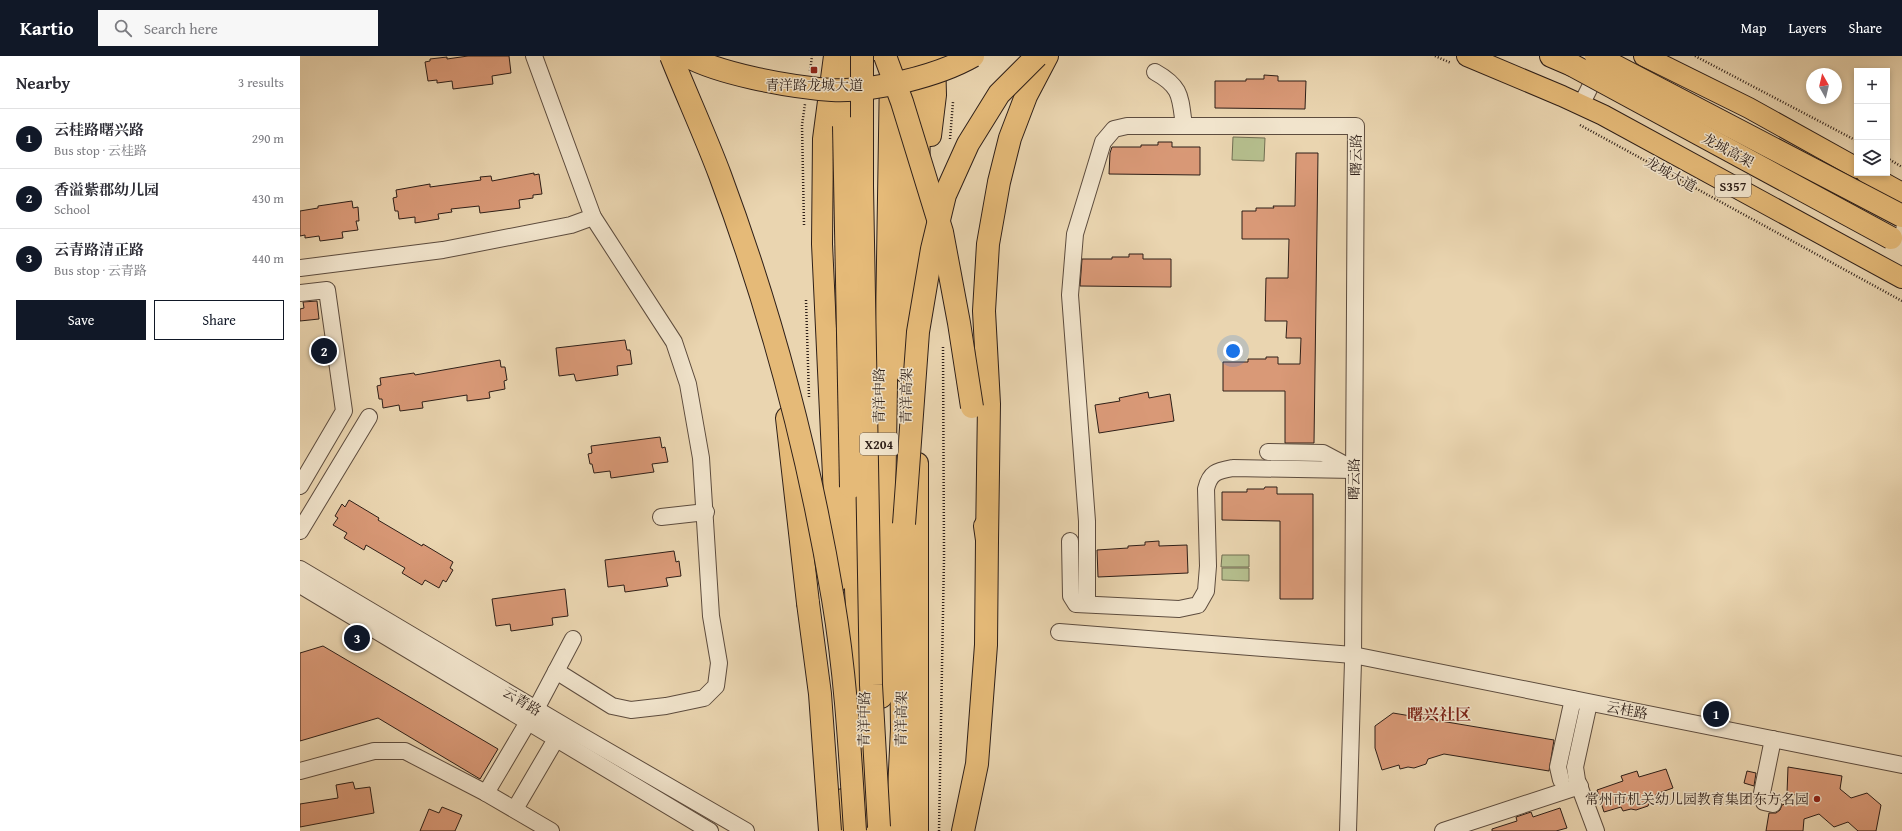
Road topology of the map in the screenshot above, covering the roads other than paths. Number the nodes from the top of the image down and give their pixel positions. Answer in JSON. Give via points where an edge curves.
{"nodes":[{"id":1,"x":534,"y":56,"type":"edge"},
{"id":2,"x":671,"y":56,"type":"edge"},
{"id":3,"x":687,"y":56,"type":"edge"},
{"id":4,"x":834,"y":56,"type":"edge"},
{"id":5,"x":850,"y":56,"type":"edge"},
{"id":6,"x":862,"y":56,"type":"edge"},
{"id":7,"x":866,"y":56,"type":"edge"},
{"id":8,"x":879,"y":56,"type":"edge"},
{"id":9,"x":885,"y":56,"type":"edge"},
{"id":10,"x":891,"y":56,"type":"edge"},
{"id":11,"x":908,"y":56,"type":"edge"},
{"id":12,"x":920,"y":56,"type":"edge"},
{"id":13,"x":935,"y":56,"type":"edge"},
{"id":14,"x":973,"y":56,"type":"edge"},
{"id":15,"x":1037,"y":56,"type":"edge"},
{"id":16,"x":1047,"y":56,"type":"edge"},
{"id":17,"x":1490,"y":56,"type":"edge"},
{"id":18,"x":1550,"y":56,"type":"edge"},
{"id":19,"x":1596,"y":56,"type":"edge"},
{"id":20,"x":1606,"y":56,"type":"edge"},
{"id":21,"x":1644,"y":56,"type":"edge"},
{"id":22,"x":1461,"y":60,"type":"edge"},
{"id":23,"x":1563,"y":61,"type":"edge"},
{"id":24,"x":1155,"y":72,"type":"dead end"},
{"id":25,"x":1562,"y":96,"type":"junction"},
{"id":26,"x":1578,"y":113,"type":"junction"},
{"id":27,"x":1184,"y":126,"type":"junction"},
{"id":28,"x":1854,"y":166,"type":"edge"},
{"id":29,"x":1871,"y":176,"type":"edge"},
{"id":30,"x":1902,"y":193,"type":"edge"},
{"id":31,"x":1902,"y":216,"type":"edge"},
{"id":32,"x":593,"y":217,"type":"junction"},
{"id":33,"x":919,"y":227,"type":"junction"},
{"id":34,"x":1896,"y":241,"type":"edge"},
{"id":35,"x":300,"y":268,"type":"edge"},
{"id":36,"x":1902,"y":278,"type":"edge"},
{"id":37,"x":300,"y":293,"type":"edge"},
{"id":38,"x":776,"y":349,"type":"junction"},
{"id":39,"x":828,"y":395,"type":"junction"},
{"id":40,"x":369,"y":417,"type":"dead end"},
{"id":41,"x":1268,"y":452,"type":"dead end"},
{"id":42,"x":1354,"y":470,"type":"junction"},
{"id":43,"x":300,"y":486,"type":"edge"},
{"id":44,"x":706,"y":512,"type":"junction"},
{"id":45,"x":661,"y":517,"type":"dead end"},
{"id":46,"x":904,"y":524,"type":"junction"},
{"id":47,"x":300,"y":531,"type":"edge"},
{"id":48,"x":987,"y":540,"type":"junction"},
{"id":49,"x":1070,"y":541,"type":"dead end"},
{"id":50,"x":300,"y":569,"type":"edge"},
{"id":51,"x":300,"y":585,"type":"edge"},
{"id":52,"x":1087,"y":604,"type":"junction"},
{"id":53,"x":1059,"y":632,"type":"dead end"},
{"id":54,"x":573,"y":639,"type":"dead end"},
{"id":55,"x":1353,"y":655,"type":"junction"},
{"id":56,"x":556,"y":672,"type":"junction"},
{"id":57,"x":841,"y":690,"type":"junction"},
{"id":58,"x":1573,"y":699,"type":"junction"},
{"id":59,"x":1589,"y":702,"type":"junction"},
{"id":60,"x":862,"y":708,"type":"junction"},
{"id":61,"x":532,"y":716,"type":"junction"},
{"id":62,"x":556,"y":739,"type":"junction"},
{"id":63,"x":1773,"y":739,"type":"junction"},
{"id":64,"x":976,"y":764,"type":"junction"},
{"id":65,"x":1902,"y":765,"type":"edge"},
{"id":66,"x":300,"y":771,"type":"edge"},
{"id":67,"x":1561,"y":780,"type":"dead end"},
{"id":68,"x":1580,"y":786,"type":"junction"},
{"id":69,"x":864,"y":789,"type":"junction"},
{"id":70,"x":843,"y":790,"type":"junction"},
{"id":71,"x":486,"y":793,"type":"junction"},
{"id":72,"x":1773,"y":804,"type":"dead end"},
{"id":73,"x":514,"y":809,"type":"junction"},
{"id":74,"x":880,"y":830,"type":"edge"},
{"id":75,"x":551,"y":831,"type":"edge"},
{"id":76,"x":710,"y":831,"type":"edge"},
{"id":77,"x":746,"y":831,"type":"edge"},
{"id":78,"x":830,"y":831,"type":"edge"},
{"id":79,"x":837,"y":831,"type":"edge"},
{"id":80,"x":844,"y":831,"type":"edge"},
{"id":81,"x":855,"y":831,"type":"edge"},
{"id":82,"x":918,"y":831,"type":"edge"},
{"id":83,"x":963,"y":831,"type":"edge"},
{"id":84,"x":973,"y":831,"type":"edge"},
{"id":85,"x":1348,"y":831,"type":"edge"},
{"id":86,"x":1443,"y":831,"type":"edge"},
{"id":87,"x":1596,"y":831,"type":"edge"}],
"edges":[{"from":1,"to":32,"type":"street"},
{"from":2,"to":38,"type":"highway","bridge":true,"via":[[720,175]]},
{"from":3,"to":14,"type":"highway","bridge":true,"via":[[740,75],[790,86],[834,90],[877,86],[922,76]]},
{"from":4,"to":39,"type":"main road","via":[[823,154],[822,244]]},
{"from":5,"to":60,"type":"highway","bridge":true,"via":[[844,126],[850,487]]},
{"from":6,"to":74,"type":"highway","bridge":true,"via":[[871,685]]},
{"from":7,"to":39,"type":"main road","via":[[852,146],[855,305]]},
{"from":8,"to":60,"type":"main road","name":"青洋中路","number":"X204","via":[[879,529]]},
{"from":9,"to":48,"type":"highway","bridge":true,"via":[[942,232],[971,400]]},
{"from":10,"to":74,"type":"highway","name":"青洋高架","bridge":true},
{"from":11,"to":46,"type":"highway","name":"青洋高架","bridge":true},
{"from":12,"to":33,"type":"main road","number":"X204"},
{"from":13,"to":33,"type":"main road","via":[[936,95]]},
{"from":15,"to":46,"type":"highway","bridge":true,"via":[[999,94],[968,144],[945,195],[932,249],[918,332]]},
{"from":16,"to":48,"type":"highway","via":[[1026,96],[1010,138],[988,244],[984,311],[989,404]]},
{"from":17,"to":25,"type":"main road"},
{"from":18,"to":23,"type":"highway","name":"龙城高架"},
{"from":19,"to":31,"type":"highway","name":"龙城高架","bridge":true},
{"from":20,"to":26,"type":"street"},
{"from":21,"to":28,"type":"main road","via":[[1749,108]]},
{"from":22,"to":25,"type":"main road","name":"龙城大道","number":"S357"},
{"from":23,"to":34,"type":"highway","name":"龙城高架","bridge":true},
{"from":24,"to":27,"type":"street","via":[[1170,80],[1180,97]]},
{"from":25,"to":26,"type":"main road","name":"龙城大道","number":"S357"},
{"from":26,"to":36,"type":"main road","name":"龙城大道","number":"S357"},
{"from":27,"to":42,"type":"street","name":"曙云路","via":[[1356,126]]},
{"from":27,"to":52,"type":"street","via":[[1126,126],[1114,129],[1103,142],[1075,234],[1070,295],[1087,521]]},
{"from":29,"to":30,"type":"main road"},
{"from":32,"to":35,"type":"street","via":[[571,225],[443,250]]},
{"from":32,"to":44,"type":"street","via":[[674,342],[689,391],[701,458]]},
{"from":33,"to":82,"type":"main road","number":"X204"},
{"from":37,"to":43,"type":"street","via":[[327,290],[344,411]]},
{"from":38,"to":78,"type":"highway","bridge":true,"via":[[791,447],[820,694]]},
{"from":38,"to":81,"type":"highway","bridge":true,"via":[[799,428],[818,513],[833,599],[844,672]]},
{"from":39,"to":57,"type":"main road"},
{"from":40,"to":47,"type":"street"},
{"from":41,"to":42,"type":"street","via":[[1323,453]]},
{"from":42,"to":52,"type":"street","via":[[1233,468],[1218,471],[1209,478],[1206,489],[1208,566],[1206,591],[1198,605],[1179,609]]},
{"from":42,"to":55,"type":"street","name":"曙云路"},
{"from":44,"to":45,"type":"street"},
{"from":44,"to":56,"type":"street","via":[[706,561],[719,663],[716,686],[704,698],[631,710],[612,706]]},
{"from":46,"to":74,"type":"highway","name":"青洋高架","via":[[902,729]]},
{"from":48,"to":64,"type":"highway","via":[[986,645]]},
{"from":49,"to":52,"type":"street","via":[[1071,596],[1076,604]]},
{"from":50,"to":61,"type":"street","name":"云青路"},
{"from":51,"to":61,"type":"street","name":"云青路"},
{"from":53,"to":55,"type":"street","name":"云桂路"},
{"from":54,"to":56,"type":"street"},
{"from":55,"to":58,"type":"street","name":"云桂路"},
{"from":55,"to":85,"type":"street","name":"曙云路"},
{"from":56,"to":61,"type":"street"},
{"from":57,"to":69,"type":"main road"},
{"from":57,"to":70,"type":"main road"},
{"from":58,"to":59,"type":"street","name":"云桂路"},
{"from":58,"to":67,"type":"street","via":[[1558,767]]},
{"from":59,"to":63,"type":"street","name":"云桂路"},
{"from":59,"to":68,"type":"street","via":[[1576,767]]},
{"from":60,"to":69,"type":"main road","name":"青洋中路","number":"X204"},
{"from":61,"to":62,"type":"street","name":"云青路"},
{"from":61,"to":71,"type":"street"},
{"from":61,"to":77,"type":"street","name":"云青路"},
{"from":62,"to":73,"type":"street"},
{"from":62,"to":76,"type":"street","name":"云青路"},
{"from":63,"to":65,"type":"street","name":"云桂路"},
{"from":63,"to":72,"type":"street","via":[[1762,793],[1764,802]]},
{"from":64,"to":83,"type":"highway"},
{"from":64,"to":84,"type":"highway"},
{"from":66,"to":71,"type":"street","via":[[374,751],[405,751]]},
{"from":68,"to":86,"type":"street"},
{"from":68,"to":87,"type":"street"},
{"from":69,"to":74,"type":"main road","name":"青洋中路","number":"X204"},
{"from":70,"to":79,"type":"main road"},
{"from":70,"to":80,"type":"main road"},
{"from":71,"to":73,"type":"street"},
{"from":73,"to":75,"type":"street"}]}
